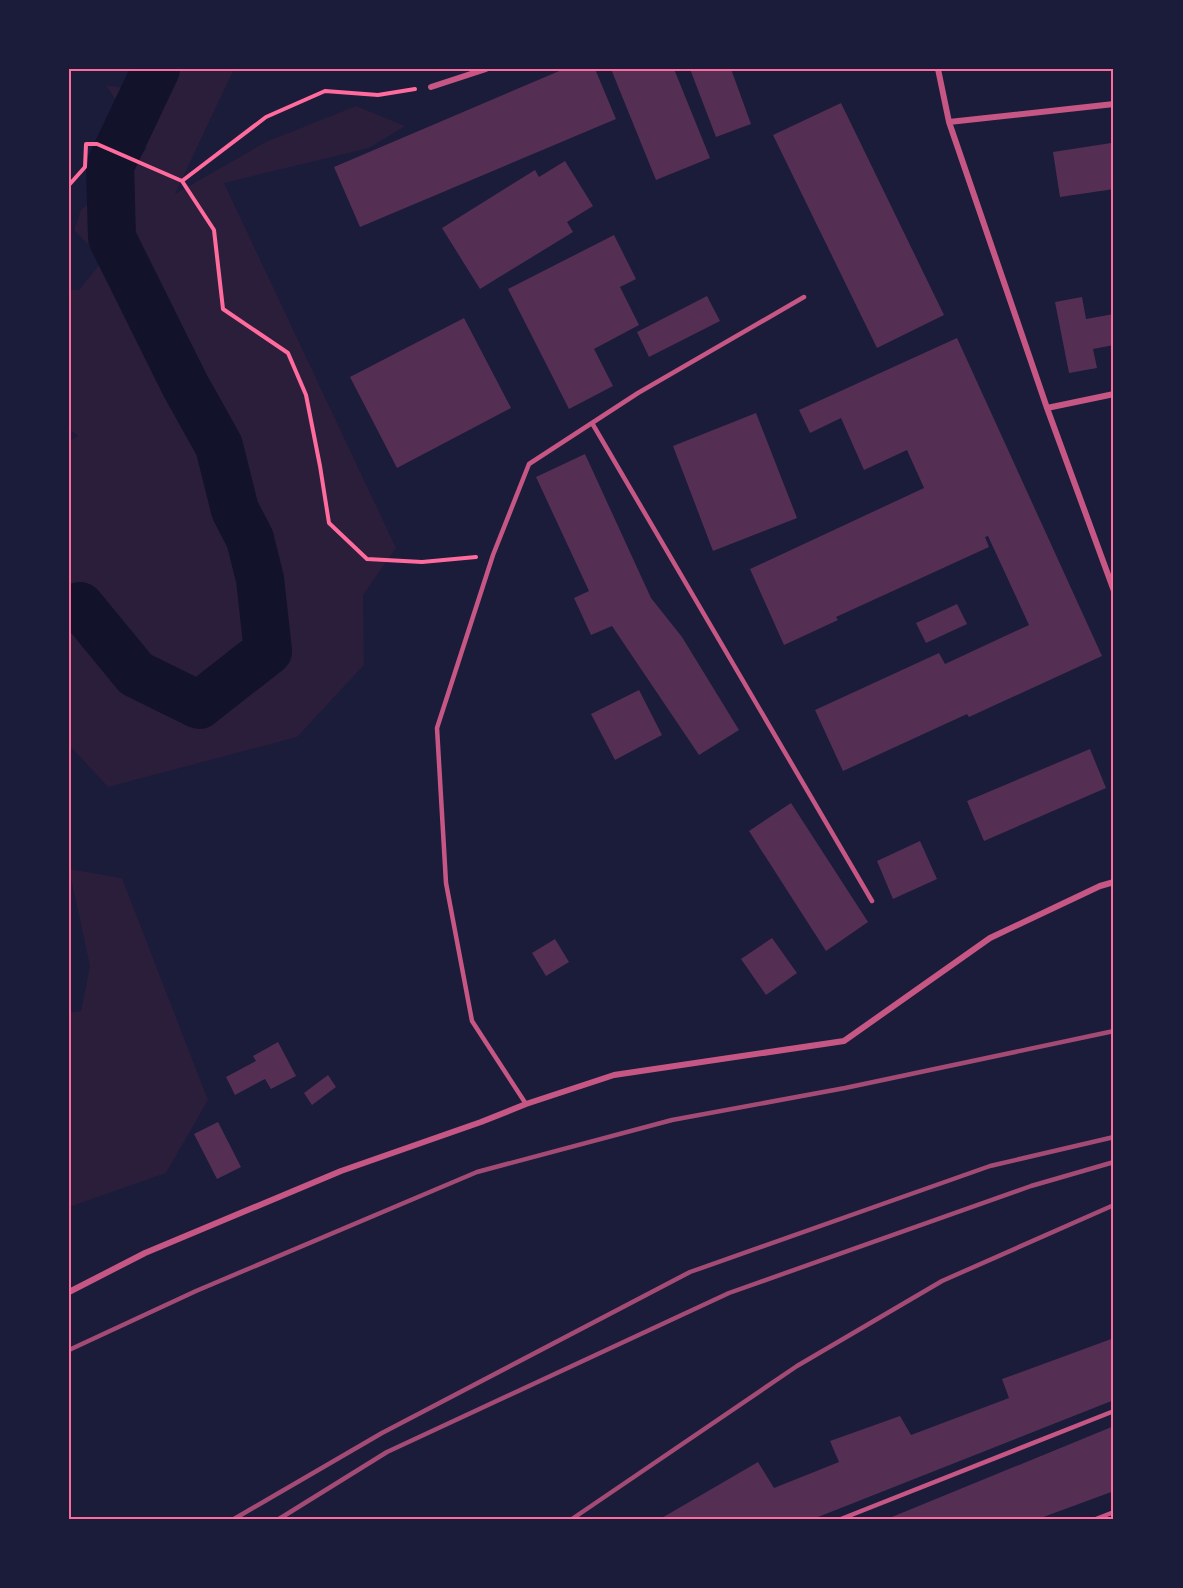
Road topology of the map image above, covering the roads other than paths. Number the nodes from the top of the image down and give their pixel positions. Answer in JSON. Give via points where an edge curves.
{"nodes":[{"id":1,"x":486,"y":69,"type":"edge"},
{"id":2,"x":938,"y":69,"type":"edge"},
{"id":3,"x":431,"y":87,"type":"road end"},
{"id":4,"x":1114,"y":104,"type":"edge"},
{"id":5,"x":949,"y":122,"type":"junction"},
{"id":6,"x":804,"y":297,"type":"dead end"},
{"id":7,"x":1114,"y":394,"type":"edge"},
{"id":8,"x":1047,"y":408,"type":"junction"},
{"id":9,"x":592,"y":423,"type":"junction"},
{"id":10,"x":1114,"y":591,"type":"edge"},
{"id":11,"x":1114,"y":882,"type":"edge"},
{"id":12,"x":872,"y":901,"type":"dead end"},
{"id":13,"x":526,"y":1104,"type":"junction"},
{"id":14,"x":69,"y":1292,"type":"edge"},
{"id":15,"x":1114,"y":1411,"type":"edge"},
{"id":16,"x":1114,"y":1512,"type":"edge"},
{"id":17,"x":841,"y":1519,"type":"edge"},
{"id":18,"x":1096,"y":1519,"type":"edge"}],
"edges":[{"from":1,"to":3,"type":"street"},
{"from":2,"to":5,"type":"street"},
{"from":4,"to":5,"type":"street"},
{"from":5,"to":8,"type":"street"},
{"from":6,"to":9,"type":"lane"},
{"from":7,"to":8,"type":"street"},
{"from":8,"to":10,"type":"street"},
{"from":9,"to":12,"type":"lane"},
{"from":9,"to":13,"type":"lane","via":[[529,464],[493,555],[437,728],[446,883],[472,1021]]},
{"from":11,"to":13,"type":"street","via":[[990,938],[844,1041],[615,1075]]},
{"from":13,"to":14,"type":"street","via":[[341,1171],[146,1253]]},
{"from":15,"to":17,"type":"lane"},
{"from":16,"to":18,"type":"lane"}]}
